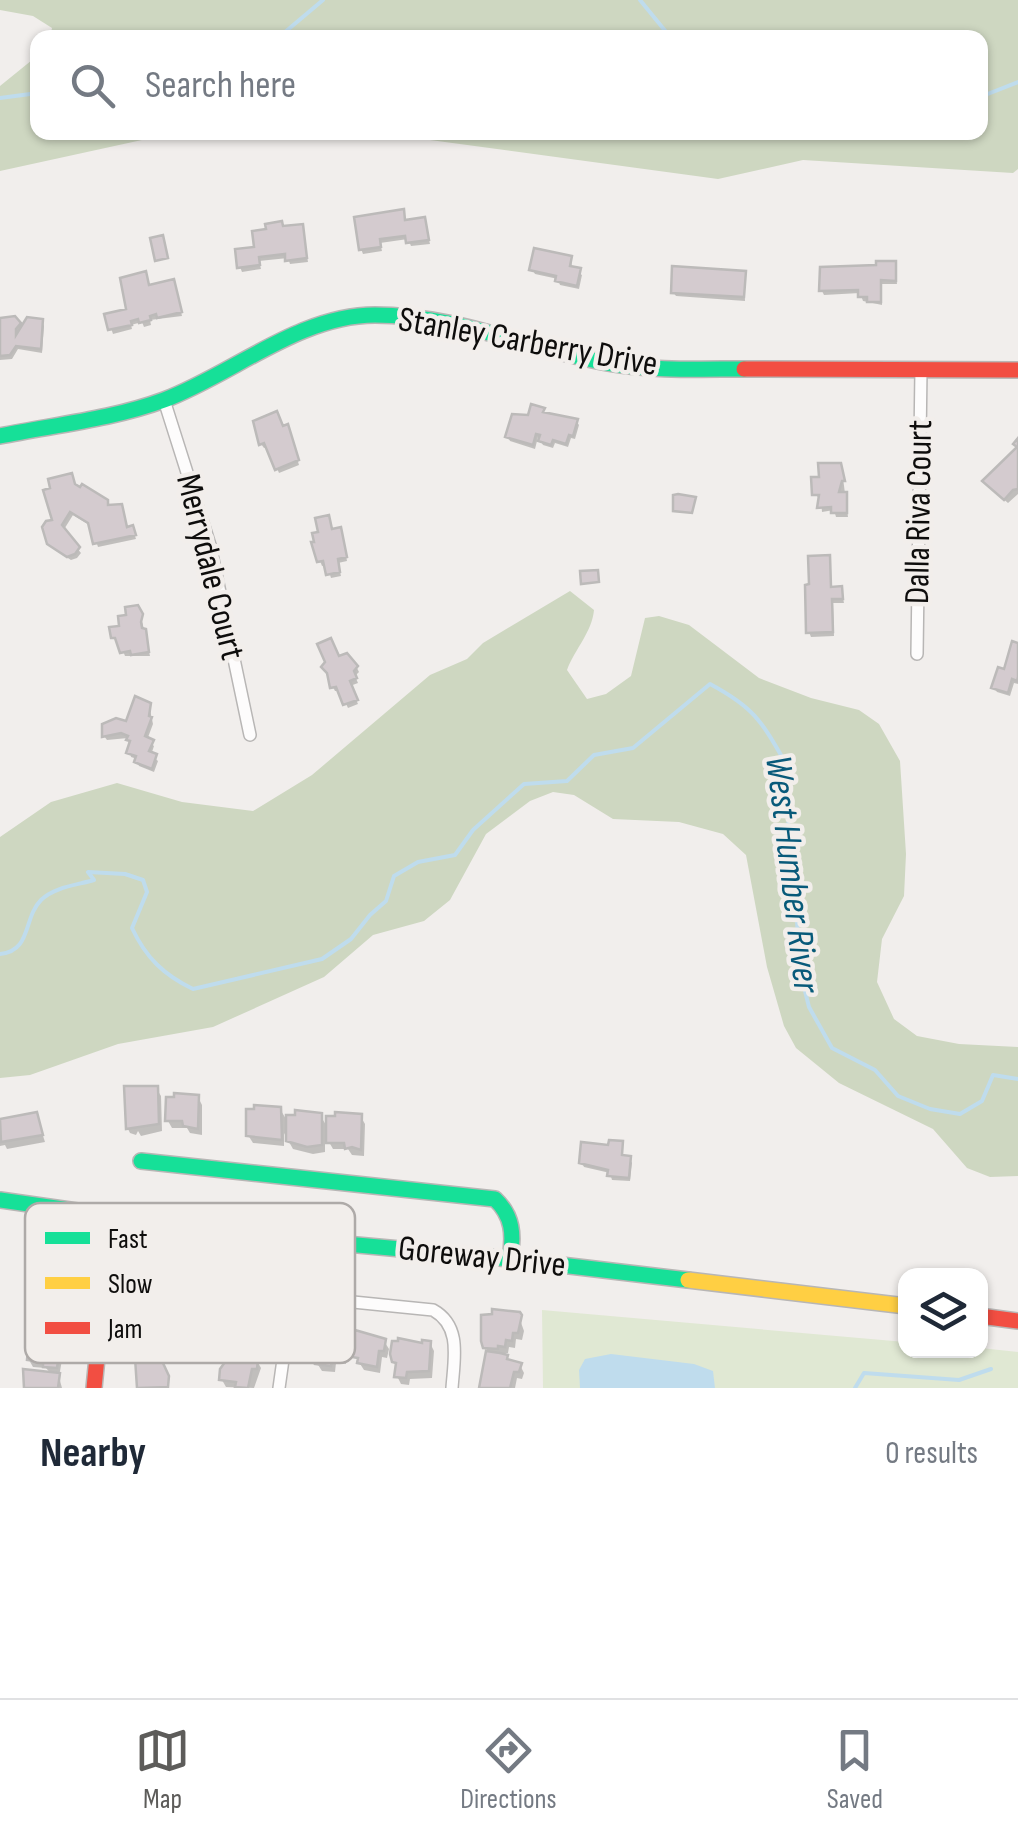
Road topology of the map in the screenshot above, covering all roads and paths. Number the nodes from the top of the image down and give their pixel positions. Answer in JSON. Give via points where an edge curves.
{"nodes":[{"id":1,"x":921,"y":370,"type":"junction"},
{"id":2,"x":1018,"y":370,"type":"edge"},
{"id":3,"x":164,"y":400,"type":"junction"},
{"id":4,"x":0,"y":436,"type":"edge"},
{"id":5,"x":917,"y":654,"type":"dead end"},
{"id":6,"x":250,"y":735,"type":"dead end"},
{"id":7,"x":141,"y":1161,"type":"dead end"},
{"id":8,"x":0,"y":1200,"type":"edge"},
{"id":9,"x":25,"y":1204,"type":"edge"},
{"id":10,"x":355,"y":1245,"type":"edge"},
{"id":11,"x":510,"y":1259,"type":"junction"},
{"id":12,"x":355,"y":1302,"type":"edge"},
{"id":13,"x":898,"y":1305,"type":"edge"},
{"id":14,"x":988,"y":1317,"type":"edge"},
{"id":15,"x":1018,"y":1321,"type":"edge"},
{"id":16,"x":96,"y":1363,"type":"edge"},
{"id":17,"x":283,"y":1363,"type":"edge"},
{"id":18,"x":94,"y":1388,"type":"edge"},
{"id":19,"x":279,"y":1388,"type":"edge"},
{"id":20,"x":452,"y":1388,"type":"edge"}],
"edges":[{"from":1,"to":2,"type":"street","name":"Stanley Carberry Drive"},
{"from":1,"to":3,"type":"street","name":"Stanley Carberry Drive","via":[[684,370],[608,363],[441,320],[374,315],[304,332]]},
{"from":1,"to":5,"type":"street","name":"Dalla Riva Court"},
{"from":3,"to":4,"type":"street","name":"Stanley Carberry Drive"},
{"from":3,"to":6,"type":"street","name":"Merrydale Court","via":[[210,545]]},
{"from":7,"to":11,"type":"street","via":[[495,1199],[512,1227]]},
{"from":8,"to":9,"type":"street","name":"Goreway Drive"},
{"from":10,"to":11,"type":"street","name":"Goreway Drive"},
{"from":11,"to":13,"type":"street","name":"Goreway Drive"},
{"from":12,"to":20,"type":"street","via":[[444,1316],[454,1336]]},
{"from":14,"to":15,"type":"street"},
{"from":16,"to":18,"type":"street"},
{"from":17,"to":19,"type":"street"}]}
